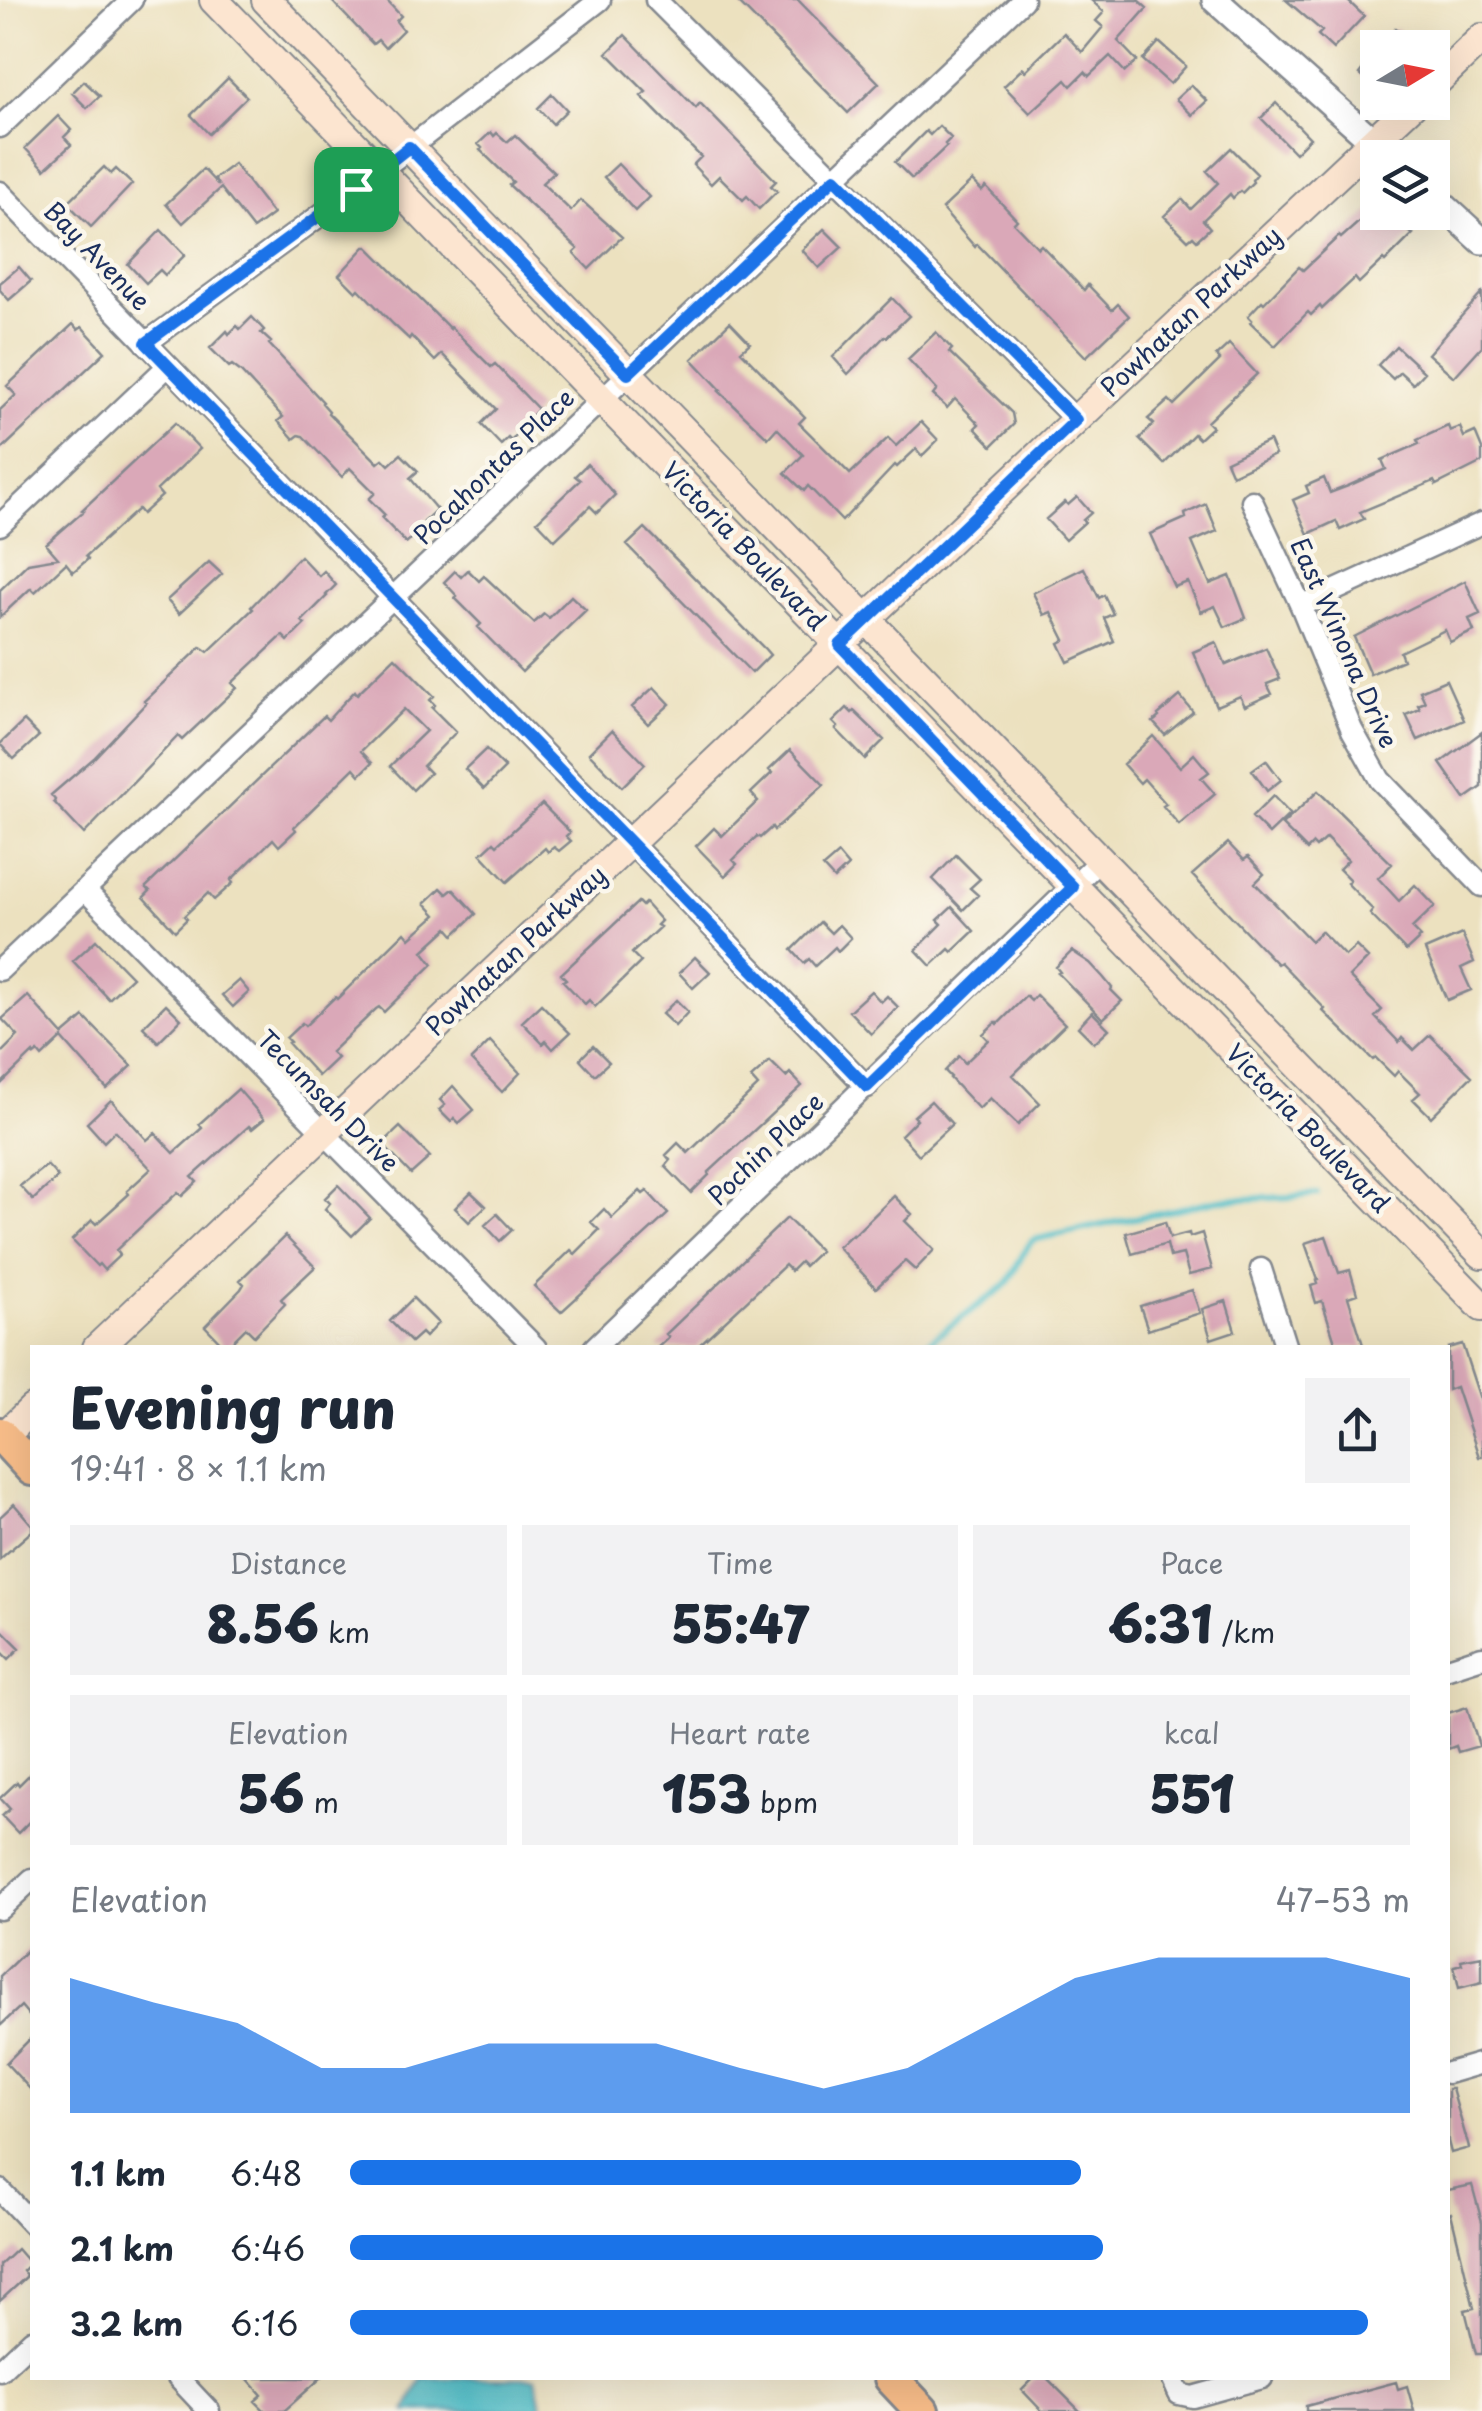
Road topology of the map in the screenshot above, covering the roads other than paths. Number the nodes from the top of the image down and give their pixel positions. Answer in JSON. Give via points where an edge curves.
{"nodes":[{"id":1,"x":132,"y":0,"type":"edge"},
{"id":2,"x":214,"y":0,"type":"edge"},
{"id":3,"x":266,"y":0,"type":"edge"},
{"id":4,"x":600,"y":0,"type":"edge"},
{"id":5,"x":656,"y":0,"type":"edge"},
{"id":6,"x":1023,"y":0,"type":"edge"},
{"id":7,"x":1216,"y":0,"type":"edge"},
{"id":8,"x":1482,"y":38,"type":"edge"},
{"id":9,"x":1450,"y":69,"type":"edge"},
{"id":10,"x":0,"y":127,"type":"edge"},
{"id":11,"x":1373,"y":140,"type":"edge"},
{"id":12,"x":409,"y":147,"type":"junction"},
{"id":13,"x":1360,"y":169,"type":"edge"},
{"id":14,"x":379,"y":170,"type":"junction"},
{"id":15,"x":835,"y":178,"type":"junction"},
{"id":16,"x":0,"y":192,"type":"edge"},
{"id":17,"x":1450,"y":212,"type":"edge"},
{"id":18,"x":1482,"y":241,"type":"edge"},
{"id":19,"x":146,"y":343,"type":"junction"},
{"id":20,"x":168,"y":366,"type":"junction"},
{"id":21,"x":628,"y":374,"type":"junction"},
{"id":22,"x":601,"y":399,"type":"junction"},
{"id":23,"x":1076,"y":420,"type":"junction"},
{"id":24,"x":1252,"y":501,"type":"dead end"},
{"id":25,"x":1482,"y":524,"type":"edge"},
{"id":26,"x":0,"y":525,"type":"edge"},
{"id":27,"x":394,"y":598,"type":"junction"},
{"id":28,"x":1301,"y":606,"type":"junction"},
{"id":29,"x":867,"y":618,"type":"junction"},
{"id":30,"x":840,"y":645,"type":"junction"},
{"id":31,"x":631,"y":843,"type":"junction"},
{"id":32,"x":1101,"y":860,"type":"junction"},
{"id":33,"x":1482,"y":886,"type":"edge"},
{"id":34,"x":1073,"y":887,"type":"junction"},
{"id":35,"x":85,"y":890,"type":"junction"},
{"id":36,"x":0,"y":970,"type":"edge"},
{"id":37,"x":867,"y":1087,"type":"junction"},
{"id":38,"x":324,"y":1132,"type":"junction"},
{"id":39,"x":1482,"y":1254,"type":"edge"},
{"id":40,"x":1261,"y":1269,"type":"dead end"},
{"id":41,"x":1482,"y":1307,"type":"edge"},
{"id":42,"x":100,"y":1345,"type":"edge"},
{"id":43,"x":533,"y":1345,"type":"edge"},
{"id":44,"x":597,"y":1345,"type":"edge"},
{"id":45,"x":1285,"y":1345,"type":"edge"},
{"id":46,"x":30,"y":1411,"type":"edge"},
{"id":47,"x":1,"y":1437,"type":"edge"},
{"id":48,"x":30,"y":1467,"type":"edge"},
{"id":49,"x":1482,"y":1657,"type":"edge"},
{"id":50,"x":1450,"y":1667,"type":"edge"},
{"id":51,"x":30,"y":1881,"type":"edge"},
{"id":52,"x":0,"y":1909,"type":"edge"},
{"id":53,"x":1482,"y":2063,"type":"edge"},
{"id":54,"x":1450,"y":2072,"type":"edge"},
{"id":55,"x":0,"y":2190,"type":"edge"},
{"id":56,"x":30,"y":2222,"type":"edge"},
{"id":57,"x":30,"y":2342,"type":"edge"},
{"id":58,"x":0,"y":2370,"type":"edge"},
{"id":59,"x":180,"y":2380,"type":"edge"},
{"id":60,"x":893,"y":2380,"type":"edge"},
{"id":61,"x":1172,"y":2380,"type":"edge"},
{"id":62,"x":1255,"y":2380,"type":"edge"},
{"id":63,"x":209,"y":2411,"type":"edge"},
{"id":64,"x":922,"y":2411,"type":"edge"}],
"edges":[{"from":1,"to":10,"type":"street"},
{"from":2,"to":14,"type":"main road","name":"Victoria Boulevard"},
{"from":3,"to":12,"type":"main road","name":"Victoria Boulevard"},
{"from":4,"to":12,"type":"street"},
{"from":5,"to":15,"type":"street"},
{"from":6,"to":15,"type":"street","name":"Pocahontas Place"},
{"from":7,"to":11,"type":"street"},
{"from":8,"to":9,"type":"main road"},
{"from":12,"to":14,"type":"street"},
{"from":12,"to":21,"type":"main road","name":"Victoria Boulevard"},
{"from":13,"to":23,"type":"main road","name":"Powhatan Parkway"},
{"from":14,"to":19,"type":"street"},
{"from":14,"to":22,"type":"main road","name":"Victoria Boulevard"},
{"from":15,"to":21,"type":"street","name":"Pocahontas Place"},
{"from":15,"to":23,"type":"street"},
{"from":16,"to":19,"type":"street","name":"Bay Avenue"},
{"from":17,"to":18,"type":"street"},
{"from":19,"to":20,"type":"street","name":"Bay Avenue"},
{"from":20,"to":26,"type":"street"},
{"from":20,"to":27,"type":"street","name":"Bay Avenue"},
{"from":21,"to":22,"type":"street","name":"Pocahontas Place"},
{"from":21,"to":29,"type":"main road","name":"Victoria Boulevard"},
{"from":22,"to":27,"type":"street","name":"Pocahontas Place"},
{"from":22,"to":30,"type":"main road","name":"Victoria Boulevard"},
{"from":23,"to":29,"type":"main road","name":"Powhatan Parkway"},
{"from":24,"to":28,"type":"street","name":"East Winona Drive"},
{"from":25,"to":28,"type":"street"},
{"from":27,"to":31,"type":"street","name":"Bay Avenue"},
{"from":27,"to":35,"type":"street","name":"Pocahontas Place"},
{"from":28,"to":33,"type":"street","name":"East Winona Drive","via":[[1380,780]]},
{"from":29,"to":30,"type":"main road","name":"Powhatan Parkway"},
{"from":29,"to":32,"type":"main road","name":"Victoria Boulevard"},
{"from":30,"to":31,"type":"main road","name":"Powhatan Parkway"},
{"from":30,"to":34,"type":"main road","name":"Victoria Boulevard"},
{"from":31,"to":37,"type":"street","name":"Bay Avenue"},
{"from":31,"to":38,"type":"main road","name":"Powhatan Parkway"},
{"from":32,"to":34,"type":"street","name":"Pochin Place"},
{"from":32,"to":39,"type":"main road","name":"Victoria Boulevard"},
{"from":34,"to":37,"type":"street","name":"Pochin Place"},
{"from":34,"to":41,"type":"main road","name":"Victoria Boulevard"},
{"from":35,"to":36,"type":"street","name":"Pocahontas Place"},
{"from":35,"to":38,"type":"street","name":"Tecumsah Drive"},
{"from":37,"to":44,"type":"street","name":"Pochin Place"},
{"from":38,"to":42,"type":"main road","name":"Powhatan Parkway"},
{"from":38,"to":43,"type":"street","name":"Tecumsah Drive"},
{"from":40,"to":45,"type":"street"},
{"from":46,"to":47,"type":"main road"},
{"from":47,"to":48,"type":"main road"},
{"from":49,"to":50,"type":"street"},
{"from":51,"to":52,"type":"street"},
{"from":53,"to":54,"type":"street"},
{"from":55,"to":56,"type":"street"},
{"from":57,"to":58,"type":"street"},
{"from":59,"to":63,"type":"street"},
{"from":60,"to":64,"type":"main road"},
{"from":61,"to":62,"type":"street","via":[[1179,2394],[1193,2397]]}]}
